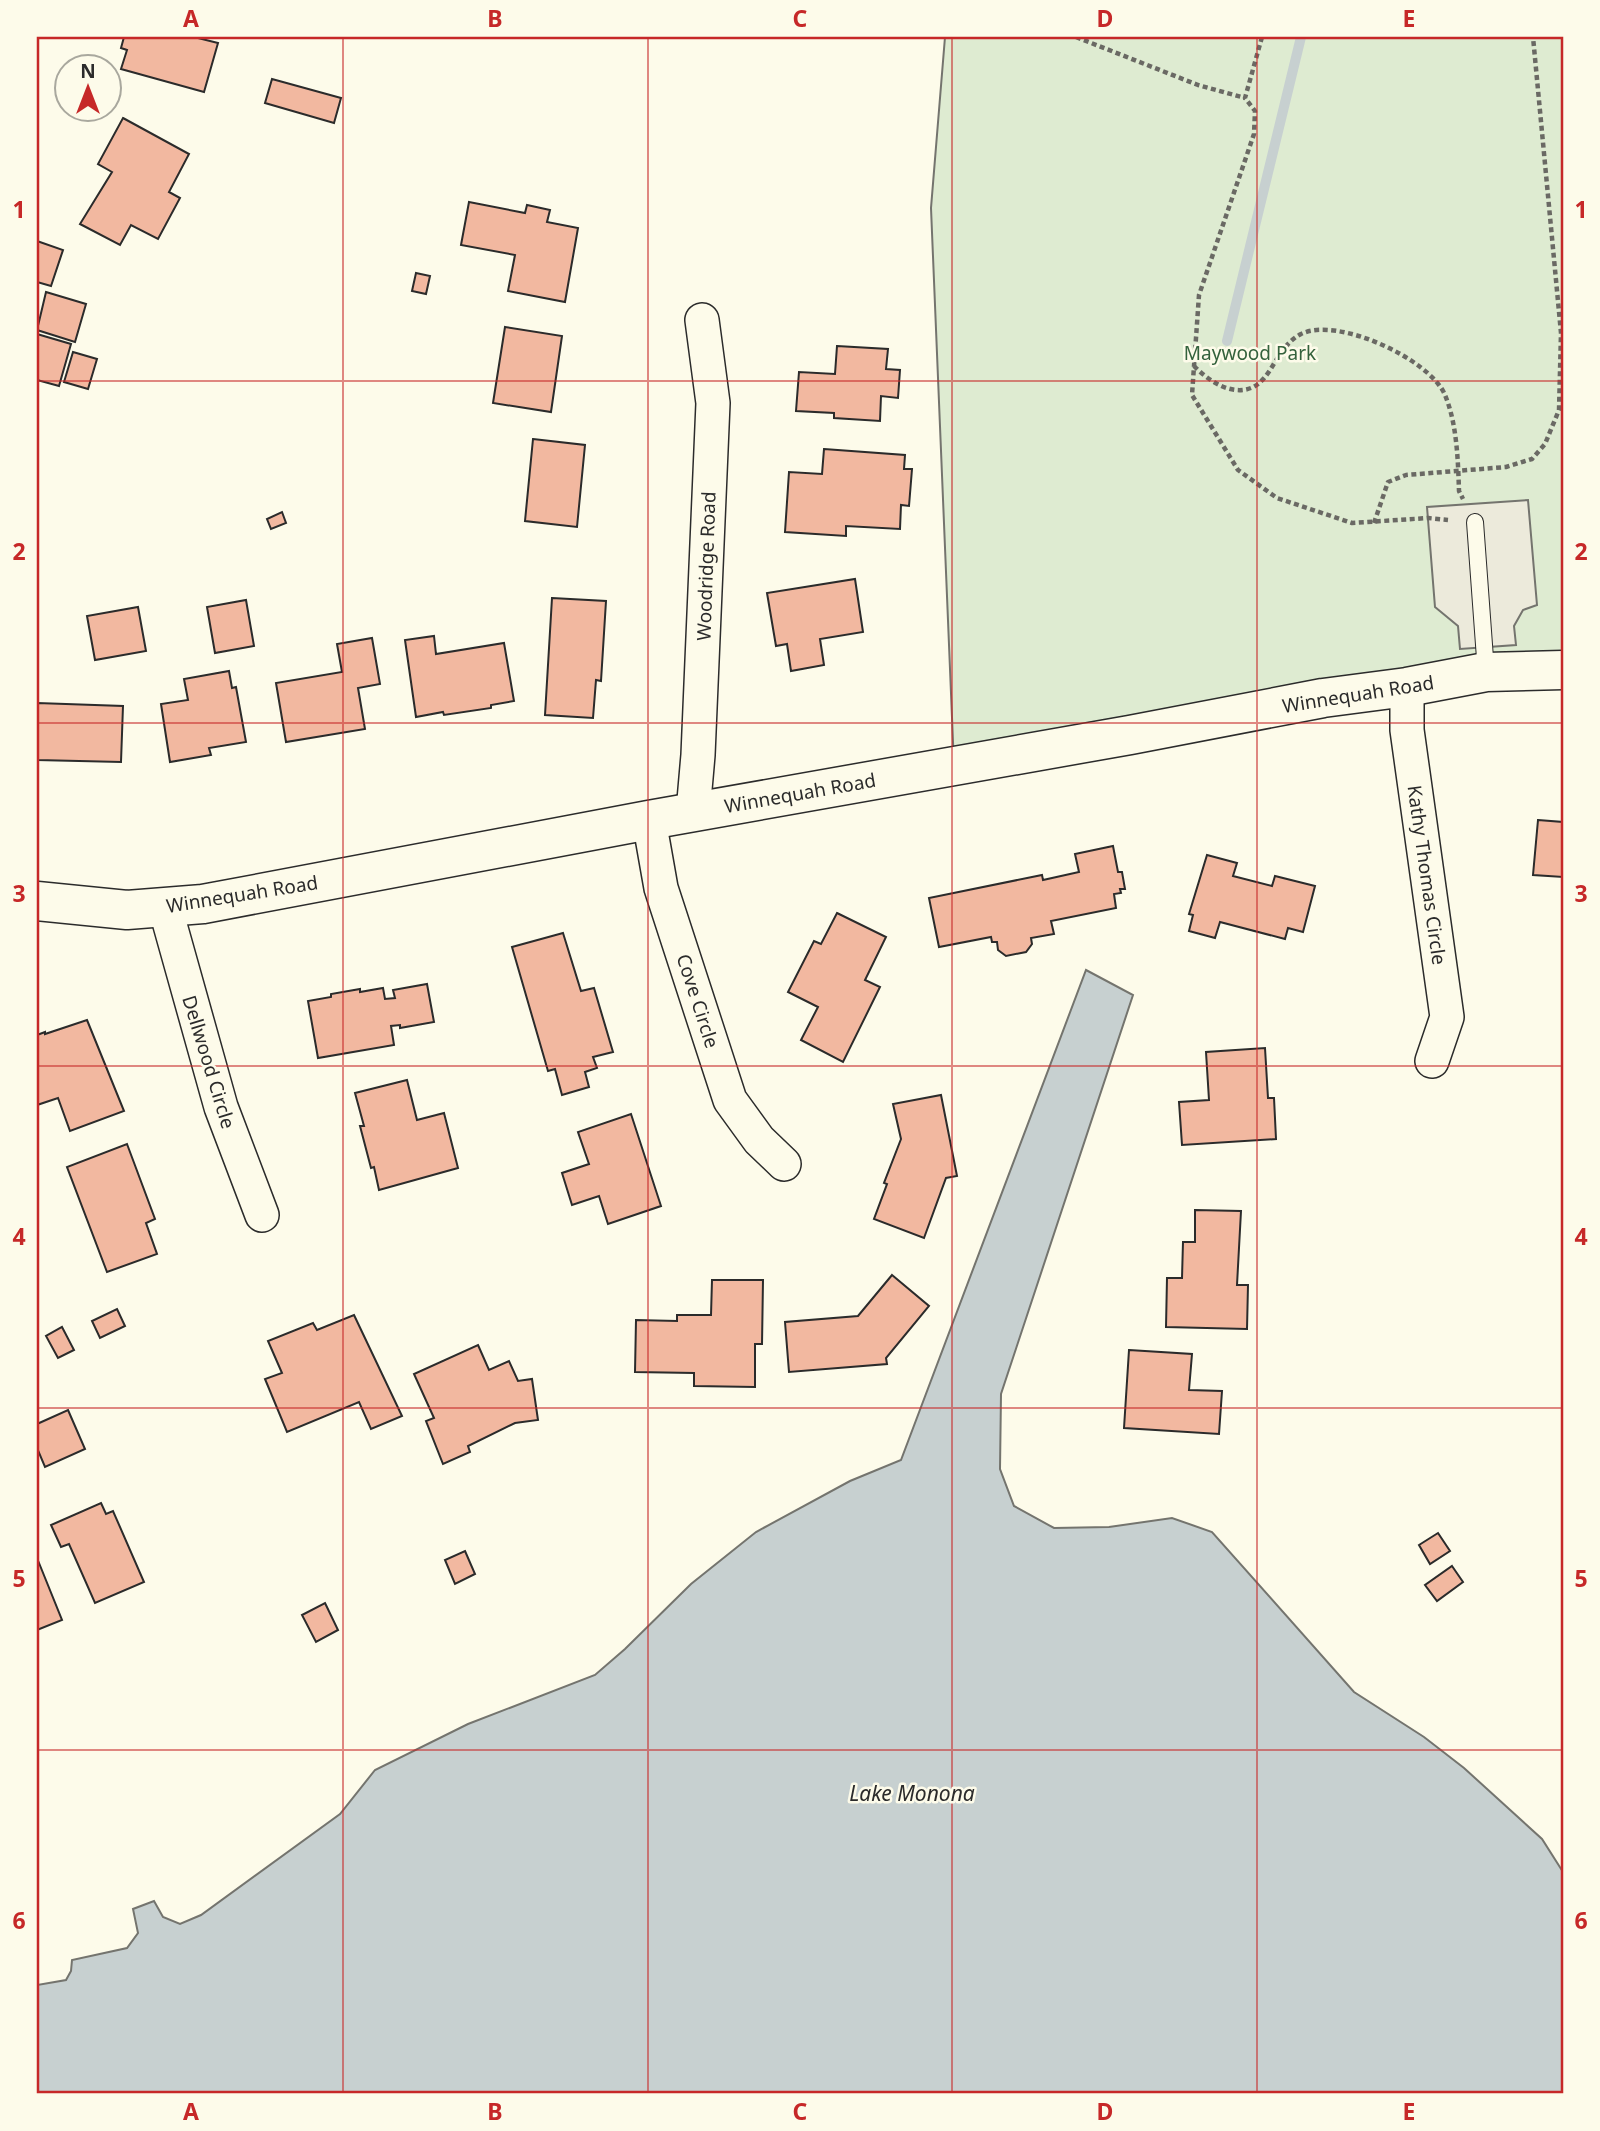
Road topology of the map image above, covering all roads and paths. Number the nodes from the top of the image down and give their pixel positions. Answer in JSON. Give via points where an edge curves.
{"nodes":[{"id":1,"x":1076,"y":37,"type":"edge"},
{"id":2,"x":1262,"y":37,"type":"edge"},
{"id":3,"x":1533,"y":37,"type":"edge"},
{"id":4,"x":1245,"y":99,"type":"junction"},
{"id":5,"x":702,"y":320,"type":"dead end"},
{"id":6,"x":1194,"y":366,"type":"junction"},
{"id":7,"x":1458,"y":472,"type":"junction"},
{"id":8,"x":1475,"y":522,"type":"junction"},
{"id":9,"x":1374,"y":523,"type":"junction"},
{"id":10,"x":1563,"y":670,"type":"edge"},
{"id":11,"x":1486,"y":672,"type":"junction"},
{"id":12,"x":1407,"y":687,"type":"junction"},
{"id":13,"x":693,"y":812,"type":"junction"},
{"id":14,"x":649,"y":820,"type":"junction"},
{"id":15,"x":37,"y":901,"type":"edge"},
{"id":16,"x":165,"y":907,"type":"junction"},
{"id":17,"x":1432,"y":1061,"type":"dead end"},
{"id":18,"x":784,"y":1164,"type":"dead end"},
{"id":19,"x":262,"y":1215,"type":"dead end"}],
"edges":[{"from":1,"to":4,"type":"path"},
{"from":2,"to":4,"type":"path"},
{"from":3,"to":7,"type":"path","via":[[1561,333],[1559,410],[1545,444],[1532,459]]},
{"from":4,"to":6,"type":"path","via":[[1255,111],[1254,134],[1199,295]]},
{"from":5,"to":13,"type":"street","name":"Woodridge Road","via":[[713,403]]},
{"from":6,"to":7,"type":"path","via":[[1209,381],[1236,390],[1252,388],[1264,379],[1285,344],[1304,332],[1354,334],[1388,347],[1423,368],[1444,393]]},
{"from":6,"to":9,"type":"path","via":[[1192,394],[1238,470],[1277,498],[1352,523]]},
{"from":7,"to":8,"type":"path","via":[[1459,491]]},
{"from":7,"to":9,"type":"path","via":[[1406,475],[1388,481]]},
{"from":8,"to":9,"type":"path","via":[[1428,518]]},
{"from":8,"to":11,"type":"lane"},
{"from":10,"to":11,"type":"street","name":"Winnequah Road"},
{"from":11,"to":12,"type":"street","name":"Winnequah Road"},
{"from":12,"to":13,"type":"street","name":"Winnequah Road","via":[[1323,698]]},
{"from":12,"to":17,"type":"street","name":"Kathy Thomas Circle","via":[[1408,737],[1447,1017]]},
{"from":13,"to":14,"type":"street","name":"Winnequah Road"},
{"from":14,"to":16,"type":"street","name":"Winnequah Road","via":[[203,904]]},
{"from":14,"to":18,"type":"street","name":"Cove Circle","via":[[661,887],[730,1100],[759,1140]]},
{"from":15,"to":16,"type":"street","name":"Winnequah Road","via":[[127,910]]},
{"from":16,"to":19,"type":"street","name":"Dellwood Circle","via":[[221,1107]]}]}
